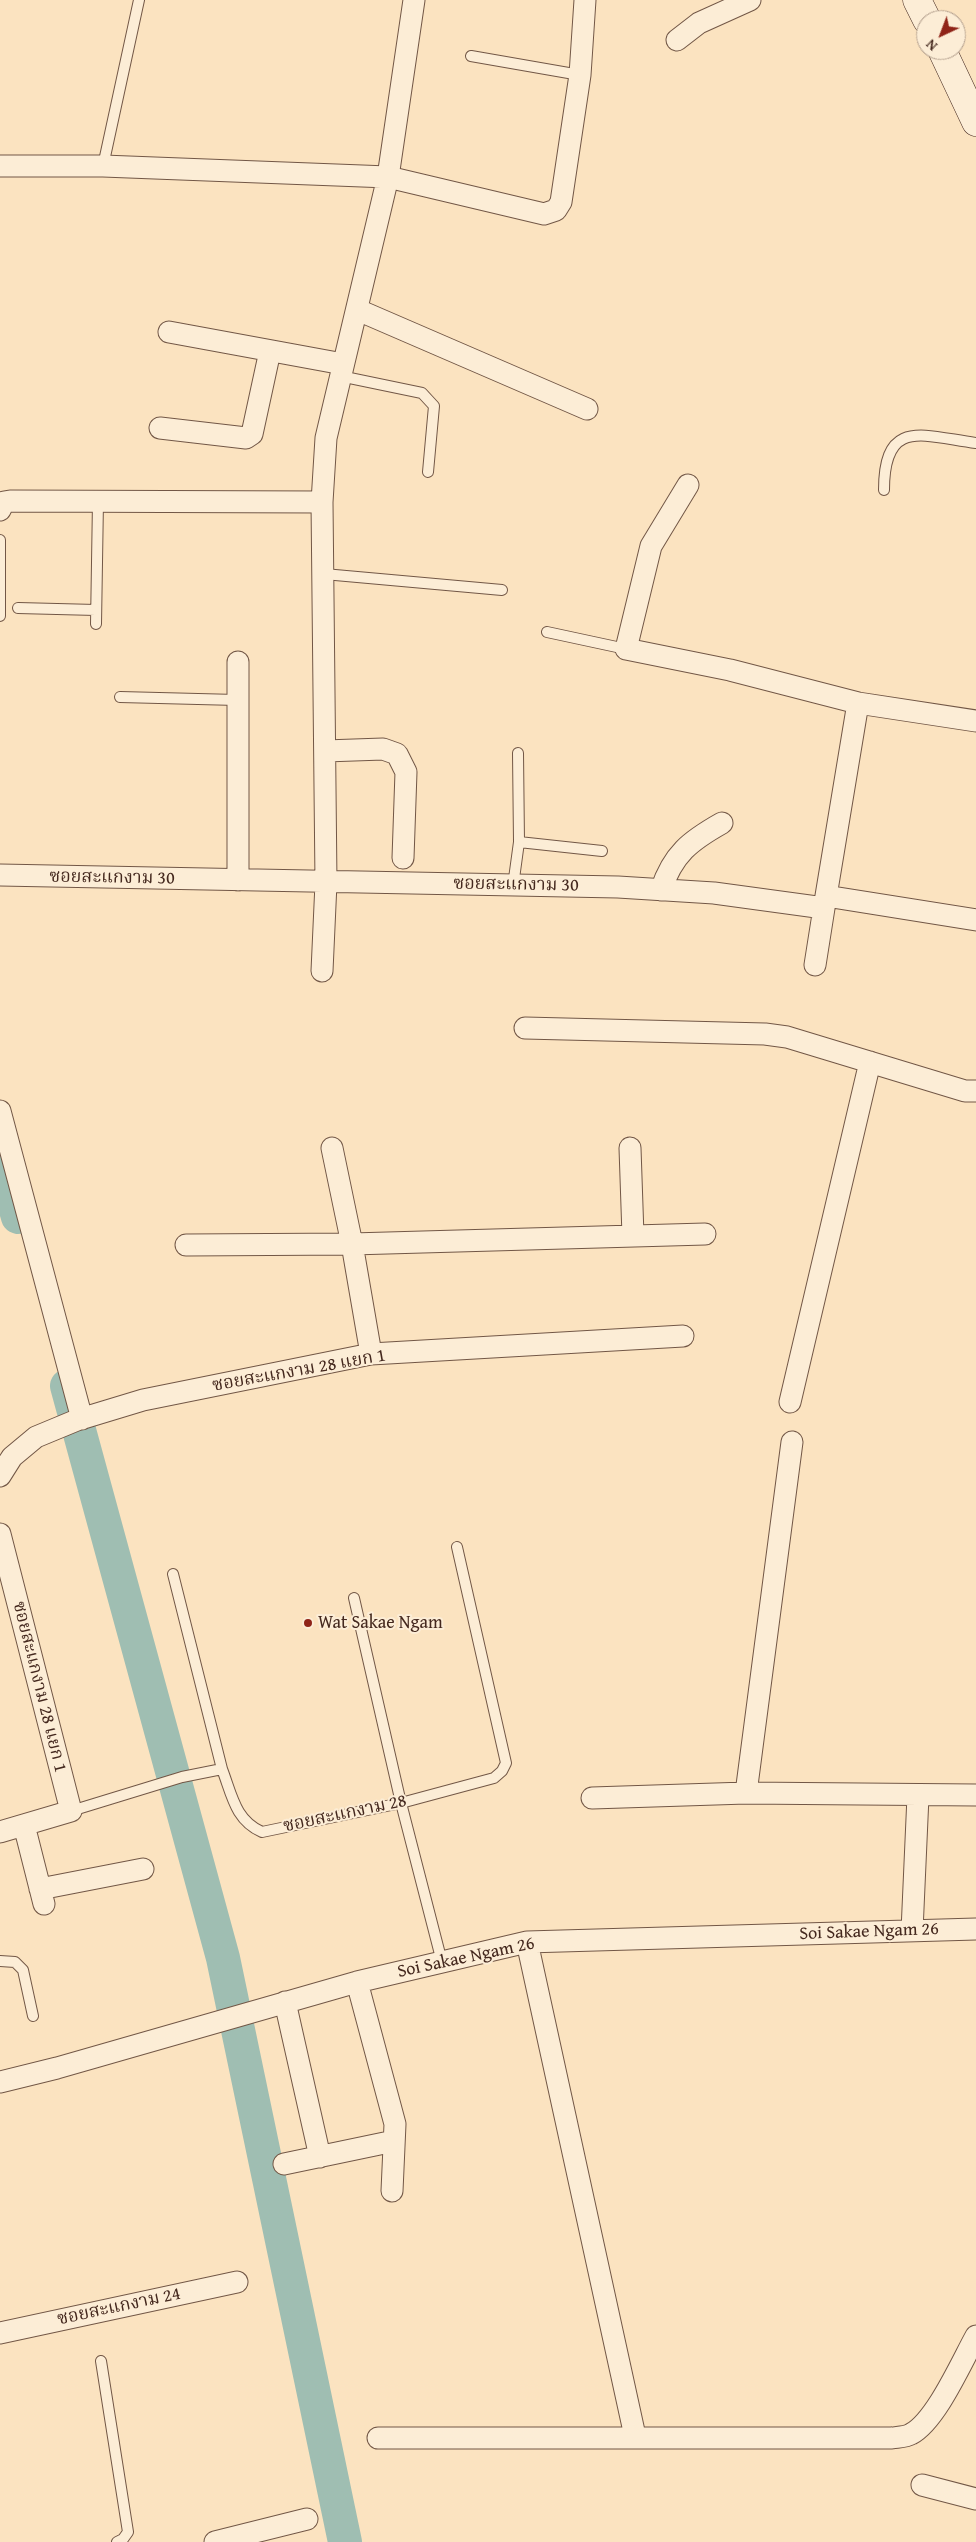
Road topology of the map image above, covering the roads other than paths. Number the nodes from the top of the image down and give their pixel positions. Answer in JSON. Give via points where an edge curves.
{"nodes":[{"id":1,"x":140,"y":0,"type":"edge"},
{"id":2,"x":414,"y":0,"type":"edge"},
{"id":3,"x":585,"y":0,"type":"edge"},
{"id":4,"x":750,"y":0,"type":"edge"},
{"id":5,"x":677,"y":40,"type":"dead end"},
{"id":6,"x":471,"y":56,"type":"dead end"},
{"id":7,"x":947,"y":60,"type":"edge"},
{"id":8,"x":580,"y":75,"type":"junction"},
{"id":9,"x":976,"y":122,"type":"edge"},
{"id":10,"x":0,"y":166,"type":"edge"},
{"id":11,"x":103,"y":166,"type":"junction"},
{"id":12,"x":388,"y":177,"type":"junction"},
{"id":13,"x":358,"y":310,"type":"junction"},
{"id":14,"x":169,"y":332,"type":"dead end"},
{"id":15,"x":270,"y":351,"type":"junction"},
{"id":16,"x":342,"y":370,"type":"junction"},
{"id":17,"x":587,"y":409,"type":"dead end"},
{"id":18,"x":160,"y":428,"type":"dead end"},
{"id":19,"x":976,"y":443,"type":"edge"},
{"id":20,"x":428,"y":472,"type":"dead end"},
{"id":21,"x":688,"y":485,"type":"dead end"},
{"id":22,"x":884,"y":490,"type":"dead end"},
{"id":23,"x":98,"y":501,"type":"junction"},
{"id":24,"x":322,"y":502,"type":"junction"},
{"id":25,"x":0,"y":510,"type":"edge"},
{"id":26,"x":0,"y":540,"type":"edge"},
{"id":27,"x":324,"y":574,"type":"junction"},
{"id":28,"x":502,"y":590,"type":"dead end"},
{"id":29,"x":18,"y":608,"type":"dead end"},
{"id":30,"x":96,"y":610,"type":"junction"},
{"id":31,"x":0,"y":616,"type":"edge"},
{"id":32,"x":96,"y":624,"type":"dead end"},
{"id":33,"x":547,"y":632,"type":"dead end"},
{"id":34,"x":626,"y":649,"type":"junction"},
{"id":35,"x":238,"y":662,"type":"dead end"},
{"id":36,"x":120,"y":697,"type":"dead end"},
{"id":37,"x":237,"y":700,"type":"junction"},
{"id":38,"x":858,"y":703,"type":"junction"},
{"id":39,"x":976,"y":721,"type":"edge"},
{"id":40,"x":325,"y":751,"type":"junction"},
{"id":41,"x":518,"y":753,"type":"dead end"},
{"id":42,"x":722,"y":823,"type":"dead end"},
{"id":43,"x":519,"y":842,"type":"junction"},
{"id":44,"x":602,"y":851,"type":"dead end"},
{"id":45,"x":403,"y":858,"type":"dead end"},
{"id":46,"x":0,"y":875,"type":"edge"},
{"id":47,"x":238,"y":880,"type":"junction"},
{"id":48,"x":326,"y":883,"type":"junction"},
{"id":49,"x":512,"y":886,"type":"junction"},
{"id":50,"x":661,"y":890,"type":"junction"},
{"id":51,"x":825,"y":902,"type":"junction"},
{"id":52,"x":976,"y":920,"type":"edge"},
{"id":53,"x":814,"y":965,"type":"dead end"},
{"id":54,"x":322,"y":971,"type":"dead end"},
{"id":55,"x":525,"y":1028,"type":"dead end"},
{"id":56,"x":870,"y":1062,"type":"junction"},
{"id":57,"x":976,"y":1092,"type":"edge"},
{"id":58,"x":0,"y":1111,"type":"edge"},
{"id":59,"x":332,"y":1148,"type":"dead end"},
{"id":60,"x":630,"y":1148,"type":"dead end"},
{"id":61,"x":705,"y":1234,"type":"dead end"},
{"id":62,"x":633,"y":1236,"type":"junction"},
{"id":63,"x":186,"y":1244,"type":"dead end"},
{"id":64,"x":352,"y":1244,"type":"junction"},
{"id":65,"x":683,"y":1336,"type":"dead end"},
{"id":66,"x":371,"y":1354,"type":"junction"},
{"id":67,"x":790,"y":1402,"type":"dead end"},
{"id":68,"x":79,"y":1419,"type":"junction"},
{"id":69,"x":792,"y":1442,"type":"dead end"},
{"id":70,"x":0,"y":1476,"type":"edge"},
{"id":71,"x":0,"y":1534,"type":"edge"},
{"id":72,"x":457,"y":1547,"type":"dead end"},
{"id":73,"x":173,"y":1574,"type":"dead end"},
{"id":74,"x":354,"y":1598,"type":"dead end"},
{"id":75,"x":222,"y":1769,"type":"junction"},
{"id":76,"x":746,"y":1793,"type":"junction"},
{"id":77,"x":976,"y":1795,"type":"edge"},
{"id":78,"x":918,"y":1796,"type":"junction"},
{"id":79,"x":592,"y":1798,"type":"dead end"},
{"id":80,"x":401,"y":1803,"type":"junction"},
{"id":81,"x":70,"y":1811,"type":"junction"},
{"id":82,"x":24,"y":1824,"type":"junction"},
{"id":83,"x":0,"y":1832,"type":"edge"},
{"id":84,"x":143,"y":1869,"type":"dead end"},
{"id":85,"x":976,"y":1929,"type":"edge"},
{"id":86,"x":912,"y":1930,"type":"junction"},
{"id":87,"x":527,"y":1942,"type":"junction"},
{"id":88,"x":0,"y":1961,"type":"edge"},
{"id":89,"x":442,"y":1962,"type":"junction"},
{"id":90,"x":357,"y":1982,"type":"junction"},
{"id":91,"x":285,"y":2002,"type":"junction"},
{"id":92,"x":33,"y":2016,"type":"dead end"},
{"id":93,"x":0,"y":2082,"type":"edge"},
{"id":94,"x":394,"y":2141,"type":"junction"},
{"id":95,"x":320,"y":2157,"type":"junction"},
{"id":96,"x":284,"y":2164,"type":"dead end"},
{"id":97,"x":392,"y":2191,"type":"dead end"},
{"id":98,"x":237,"y":2282,"type":"dead end"},
{"id":99,"x":0,"y":2333,"type":"edge"},
{"id":100,"x":976,"y":2336,"type":"edge"},
{"id":101,"x":100,"y":2361,"type":"dead end"},
{"id":102,"x":635,"y":2436,"type":"junction"},
{"id":103,"x":378,"y":2438,"type":"dead end"},
{"id":104,"x":922,"y":2486,"type":"dead end"},
{"id":105,"x":976,"y":2499,"type":"edge"},
{"id":106,"x":307,"y":2519,"type":"dead end"},
{"id":107,"x":117,"y":2542,"type":"edge"},
{"id":108,"x":215,"y":2542,"type":"edge"}],
"edges":[{"from":1,"to":11,"type":"lane"},
{"from":2,"to":12,"type":"street"},
{"from":3,"to":8,"type":"street"},
{"from":4,"to":5,"type":"street","via":[[699,23]]},
{"from":6,"to":8,"type":"lane"},
{"from":7,"to":9,"type":"main road"},
{"from":8,"to":12,"type":"street","via":[[561,202],[556,210],[544,214]]},
{"from":10,"to":11,"type":"street"},
{"from":11,"to":12,"type":"street"},
{"from":12,"to":13,"type":"street"},
{"from":13,"to":16,"type":"street"},
{"from":13,"to":17,"type":"street"},
{"from":14,"to":15,"type":"street"},
{"from":15,"to":16,"type":"street"},
{"from":15,"to":18,"type":"street","via":[[252,434],[246,438]]},
{"from":16,"to":20,"type":"lane","via":[[422,393],[429,398],[434,406]]},
{"from":16,"to":24,"type":"street","via":[[326,438]]},
{"from":19,"to":22,"type":"lane","via":[[909,435],[888,454]]},
{"from":21,"to":34,"type":"street","via":[[651,546]]},
{"from":23,"to":24,"type":"street"},
{"from":23,"to":25,"type":"street","via":[[10,501],[4,502]]},
{"from":23,"to":30,"type":"lane"},
{"from":24,"to":27,"type":"street"},
{"from":26,"to":31,"type":"lane"},
{"from":27,"to":28,"type":"lane"},
{"from":27,"to":40,"type":"street"},
{"from":29,"to":30,"type":"lane"},
{"from":30,"to":32,"type":"lane"},
{"from":33,"to":34,"type":"lane"},
{"from":34,"to":38,"type":"street","via":[[730,670]]},
{"from":35,"to":37,"type":"street"},
{"from":36,"to":37,"type":"lane"},
{"from":37,"to":47,"type":"street"},
{"from":38,"to":39,"type":"street"},
{"from":38,"to":51,"type":"street"},
{"from":40,"to":45,"type":"street","via":[[383,749],[397,754],[406,772]]},
{"from":40,"to":48,"type":"street"},
{"from":41,"to":43,"type":"lane"},
{"from":42,"to":50,"type":"street","via":[[682,850],[670,867]]},
{"from":43,"to":44,"type":"lane"},
{"from":43,"to":49,"type":"lane"},
{"from":46,"to":47,"type":"street","name":"ซอยสะแกงาม 30"},
{"from":47,"to":48,"type":"street","name":"ซอยสะแกงาม 30"},
{"from":48,"to":49,"type":"street","name":"ซอยสะแกงาม 30"},
{"from":48,"to":54,"type":"street"},
{"from":49,"to":50,"type":"street","name":"ซอยสะแกงาม 30","via":[[618,886]]},
{"from":50,"to":51,"type":"street","name":"ซอยสะแกงาม 30"},
{"from":51,"to":52,"type":"street","name":"ซอยสะแกงาม 30"},
{"from":51,"to":53,"type":"street"},
{"from":55,"to":56,"type":"street","via":[[765,1034],[808,1042]]},
{"from":56,"to":57,"type":"street"},
{"from":56,"to":67,"type":"street"},
{"from":58,"to":68,"type":"street"},
{"from":59,"to":64,"type":"street"},
{"from":60,"to":62,"type":"street"},
{"from":61,"to":62,"type":"street"},
{"from":62,"to":64,"type":"street"},
{"from":63,"to":64,"type":"street"},
{"from":64,"to":66,"type":"street"},
{"from":65,"to":66,"type":"street","name":"ซอยสะแกงาม 28 แยก 1"},
{"from":66,"to":68,"type":"street","name":"ซอยสะแกงาม 28 แยก 1","via":[[143,1400]]},
{"from":68,"to":70,"type":"street","name":"ซอยสะแกงาม 28 แยก 1","via":[[49,1430],[22,1447]]},
{"from":69,"to":76,"type":"street"},
{"from":71,"to":81,"type":"street","name":"ซอยสะแกงาม 28 แยก 1"},
{"from":72,"to":80,"type":"lane","name":"ซอยสะแกงาม 28","via":[[506,1763],[494,1778]]},
{"from":73,"to":75,"type":"lane","name":"ซอยสะแกงาม 28"},
{"from":74,"to":80,"type":"lane"},
{"from":75,"to":80,"type":"lane","name":"ซอยสะแกงาม 28","via":[[240,1818],[262,1832]]},
{"from":75,"to":81,"type":"lane"},
{"from":76,"to":78,"type":"street"},
{"from":76,"to":79,"type":"street"},
{"from":77,"to":78,"type":"street"},
{"from":78,"to":86,"type":"street"},
{"from":80,"to":89,"type":"lane"},
{"from":81,"to":82,"type":"street"},
{"from":82,"to":83,"type":"street"},
{"from":82,"to":84,"type":"street","via":[[42,1897]]},
{"from":85,"to":86,"type":"street","name":"Soi Sakae Ngam 26"},
{"from":86,"to":87,"type":"street","name":"Soi Sakae Ngam 26"},
{"from":87,"to":89,"type":"street","name":"Soi Sakae Ngam 26"},
{"from":87,"to":102,"type":"street"},
{"from":88,"to":92,"type":"lane","via":[[15,1962],[23,1970]]},
{"from":89,"to":90,"type":"street","name":"Soi Sakae Ngam 26"},
{"from":90,"to":91,"type":"street","name":"Soi Sakae Ngam 26"},
{"from":90,"to":94,"type":"street","via":[[395,2124]]},
{"from":91,"to":93,"type":"street","name":"Soi Sakae Ngam 26"},
{"from":91,"to":95,"type":"street"},
{"from":94,"to":95,"type":"street"},
{"from":94,"to":97,"type":"street"},
{"from":95,"to":96,"type":"street"},
{"from":98,"to":99,"type":"street","name":"ซอยสะแกงาม 24"},
{"from":100,"to":102,"type":"street","via":[[935,2410],[911,2435],[892,2438]]},
{"from":101,"to":107,"type":"lane","via":[[128,2532]]},
{"from":102,"to":103,"type":"street"},
{"from":104,"to":105,"type":"street"},
{"from":106,"to":108,"type":"street"}]}
